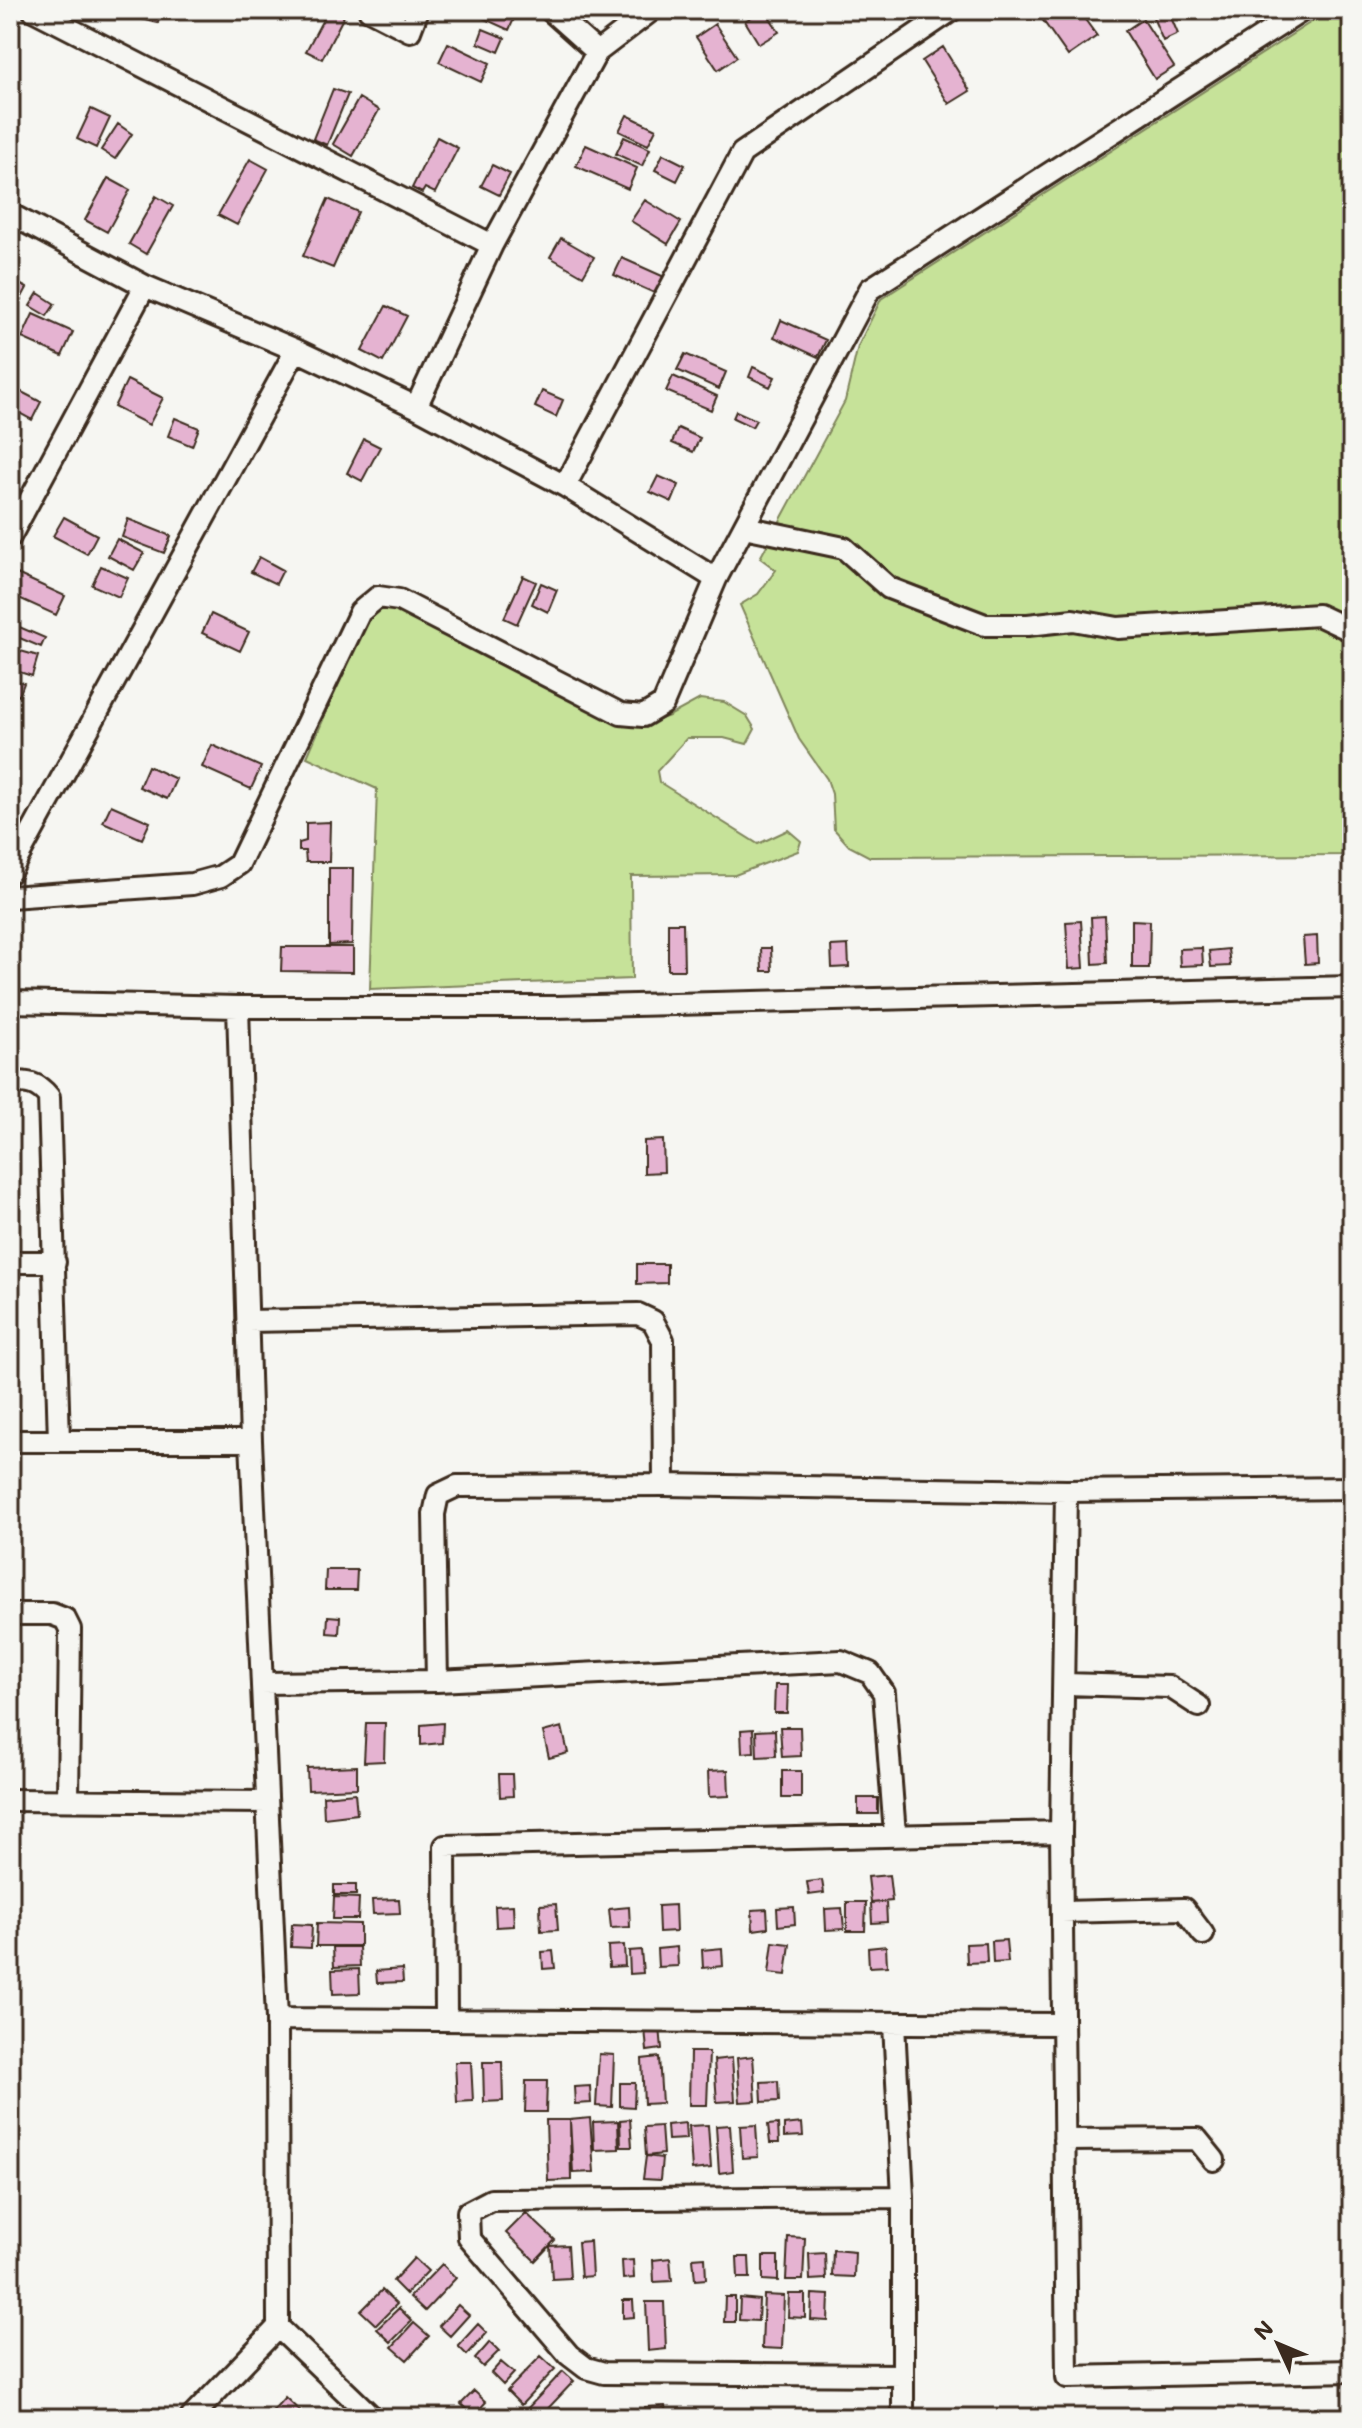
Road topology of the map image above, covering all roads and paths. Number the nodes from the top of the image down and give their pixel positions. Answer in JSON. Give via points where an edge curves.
{"nodes":[{"id":1,"x":33,"y":10,"type":"edge"},
{"id":2,"x":369,"y":10,"type":"edge"},
{"id":3,"x":418,"y":10,"type":"edge"},
{"id":4,"x":550,"y":10,"type":"edge"},
{"id":5,"x":652,"y":10,"type":"edge"},
{"id":6,"x":952,"y":10,"type":"edge"},
{"id":7,"x":1303,"y":10,"type":"edge"},
{"id":8,"x":597,"y":52,"type":"junction"},
{"id":9,"x":10,"y":214,"type":"edge"},
{"id":10,"x":492,"y":245,"type":"junction"},
{"id":11,"x":145,"y":286,"type":"junction"},
{"id":12,"x":296,"y":350,"type":"junction"},
{"id":13,"x":416,"y":407,"type":"junction"},
{"id":14,"x":565,"y":486,"type":"junction"},
{"id":15,"x":744,"y":527,"type":"junction"},
{"id":16,"x":10,"y":537,"type":"edge"},
{"id":17,"x":716,"y":579,"type":"junction"},
{"id":18,"x":1352,"y":631,"type":"edge"},
{"id":19,"x":10,"y":872,"type":"edge"},
{"id":20,"x":10,"y":897,"type":"edge"},
{"id":21,"x":1352,"y":987,"type":"edge"},
{"id":22,"x":10,"y":1002,"type":"edge"},
{"id":23,"x":238,"y":1007,"type":"junction"},
{"id":24,"x":10,"y":1082,"type":"edge"},
{"id":25,"x":10,"y":1262,"type":"edge"},
{"id":26,"x":55,"y":1262,"type":"junction"},
{"id":27,"x":247,"y":1321,"type":"junction"},
{"id":28,"x":10,"y":1441,"type":"edge"},
{"id":29,"x":59,"y":1441,"type":"junction"},
{"id":30,"x":251,"y":1441,"type":"junction"},
{"id":31,"x":664,"y":1485,"type":"junction"},
{"id":32,"x":1352,"y":1488,"type":"edge"},
{"id":33,"x":1066,"y":1491,"type":"junction"},
{"id":34,"x":10,"y":1614,"type":"edge"},
{"id":35,"x":437,"y":1681,"type":"junction"},
{"id":36,"x":262,"y":1683,"type":"junction"},
{"id":37,"x":1065,"y":1684,"type":"junction"},
{"id":38,"x":1199,"y":1706,"type":"dead end"},
{"id":39,"x":10,"y":1800,"type":"edge"},
{"id":40,"x":68,"y":1800,"type":"junction"},
{"id":41,"x":267,"y":1802,"type":"junction"},
{"id":42,"x":1061,"y":1832,"type":"junction"},
{"id":43,"x":895,"y":1834,"type":"junction"},
{"id":44,"x":1062,"y":1912,"type":"junction"},
{"id":45,"x":1203,"y":1934,"type":"dead end"},
{"id":46,"x":277,"y":2019,"type":"junction"},
{"id":47,"x":446,"y":2020,"type":"junction"},
{"id":48,"x":894,"y":2024,"type":"junction"},
{"id":49,"x":1063,"y":2024,"type":"junction"},
{"id":50,"x":1064,"y":2140,"type":"junction"},
{"id":51,"x":1214,"y":2160,"type":"dead end"},
{"id":52,"x":903,"y":2197,"type":"junction"},
{"id":53,"x":278,"y":2327,"type":"junction"},
{"id":54,"x":1352,"y":2371,"type":"edge"},
{"id":55,"x":903,"y":2375,"type":"junction"},
{"id":56,"x":191,"y":2418,"type":"edge"},
{"id":57,"x":373,"y":2418,"type":"edge"},
{"id":58,"x":903,"y":2418,"type":"edge"}],
"edges":[{"from":1,"to":10,"type":"street"},
{"from":2,"to":3,"type":"street","via":[[410,31]]},
{"from":4,"to":8,"type":"street"},
{"from":5,"to":8,"type":"street"},
{"from":6,"to":14,"type":"street","via":[[742,153]]},
{"from":7,"to":15,"type":"street","via":[[870,289]]},
{"from":8,"to":10,"type":"street"},
{"from":9,"to":11,"type":"street"},
{"from":10,"to":13,"type":"street"},
{"from":11,"to":12,"type":"street"},
{"from":11,"to":16,"type":"street"},
{"from":12,"to":13,"type":"street"},
{"from":12,"to":19,"type":"street"},
{"from":13,"to":14,"type":"street"},
{"from":14,"to":17,"type":"street"},
{"from":15,"to":17,"type":"street"},
{"from":15,"to":18,"type":"street","via":[[844,548],[889,588],[985,625],[1073,620],[1118,628],[1318,615]]},
{"from":17,"to":20,"type":"street","via":[[663,704],[643,716],[621,714],[399,600],[378,597],[360,612],[239,864],[192,884]]},
{"from":21,"to":23,"type":"street","via":[[556,1007]]},
{"from":22,"to":23,"type":"street"},
{"from":23,"to":27,"type":"street"},
{"from":24,"to":26,"type":"street","via":[[29,1082],[49,1097]]},
{"from":25,"to":26,"type":"street"},
{"from":26,"to":29,"type":"street"},
{"from":27,"to":30,"type":"street"},
{"from":27,"to":31,"type":"street","via":[[638,1314],[653,1321],[663,1340]]},
{"from":28,"to":29,"type":"street"},
{"from":29,"to":30,"type":"street"},
{"from":30,"to":36,"type":"street"},
{"from":31,"to":33,"type":"street"},
{"from":31,"to":35,"type":"street","via":[[457,1486],[438,1495]]},
{"from":32,"to":33,"type":"street"},
{"from":33,"to":37,"type":"street"},
{"from":34,"to":40,"type":"street","via":[[52,1614],[65,1619],[70,1629]]},
{"from":35,"to":36,"type":"street"},
{"from":35,"to":43,"type":"street","via":[[841,1661],[870,1673],[884,1693]]},
{"from":36,"to":41,"type":"street"},
{"from":37,"to":38,"type":"street","via":[[1170,1687]]},
{"from":37,"to":42,"type":"street"},
{"from":39,"to":40,"type":"street"},
{"from":40,"to":41,"type":"street"},
{"from":41,"to":46,"type":"street"},
{"from":42,"to":43,"type":"street"},
{"from":42,"to":44,"type":"street"},
{"from":43,"to":47,"type":"street","via":[[445,1846]]},
{"from":44,"to":45,"type":"street","via":[[1184,1909]]},
{"from":44,"to":49,"type":"street"},
{"from":46,"to":47,"type":"street"},
{"from":46,"to":53,"type":"street"},
{"from":47,"to":48,"type":"street"},
{"from":48,"to":49,"type":"street"},
{"from":48,"to":52,"type":"street"},
{"from":49,"to":50,"type":"street"},
{"from":50,"to":51,"type":"street","via":[[1197,2139]]},
{"from":50,"to":54,"type":"street","via":[[1067,2377]]},
{"from":52,"to":55,"type":"street"},
{"from":52,"to":55,"type":"street","via":[[491,2200],[468,2212],[469,2238],[586,2368],[604,2373]]},
{"from":53,"to":56,"type":"street"},
{"from":53,"to":57,"type":"street"},
{"from":55,"to":58,"type":"street"}]}
